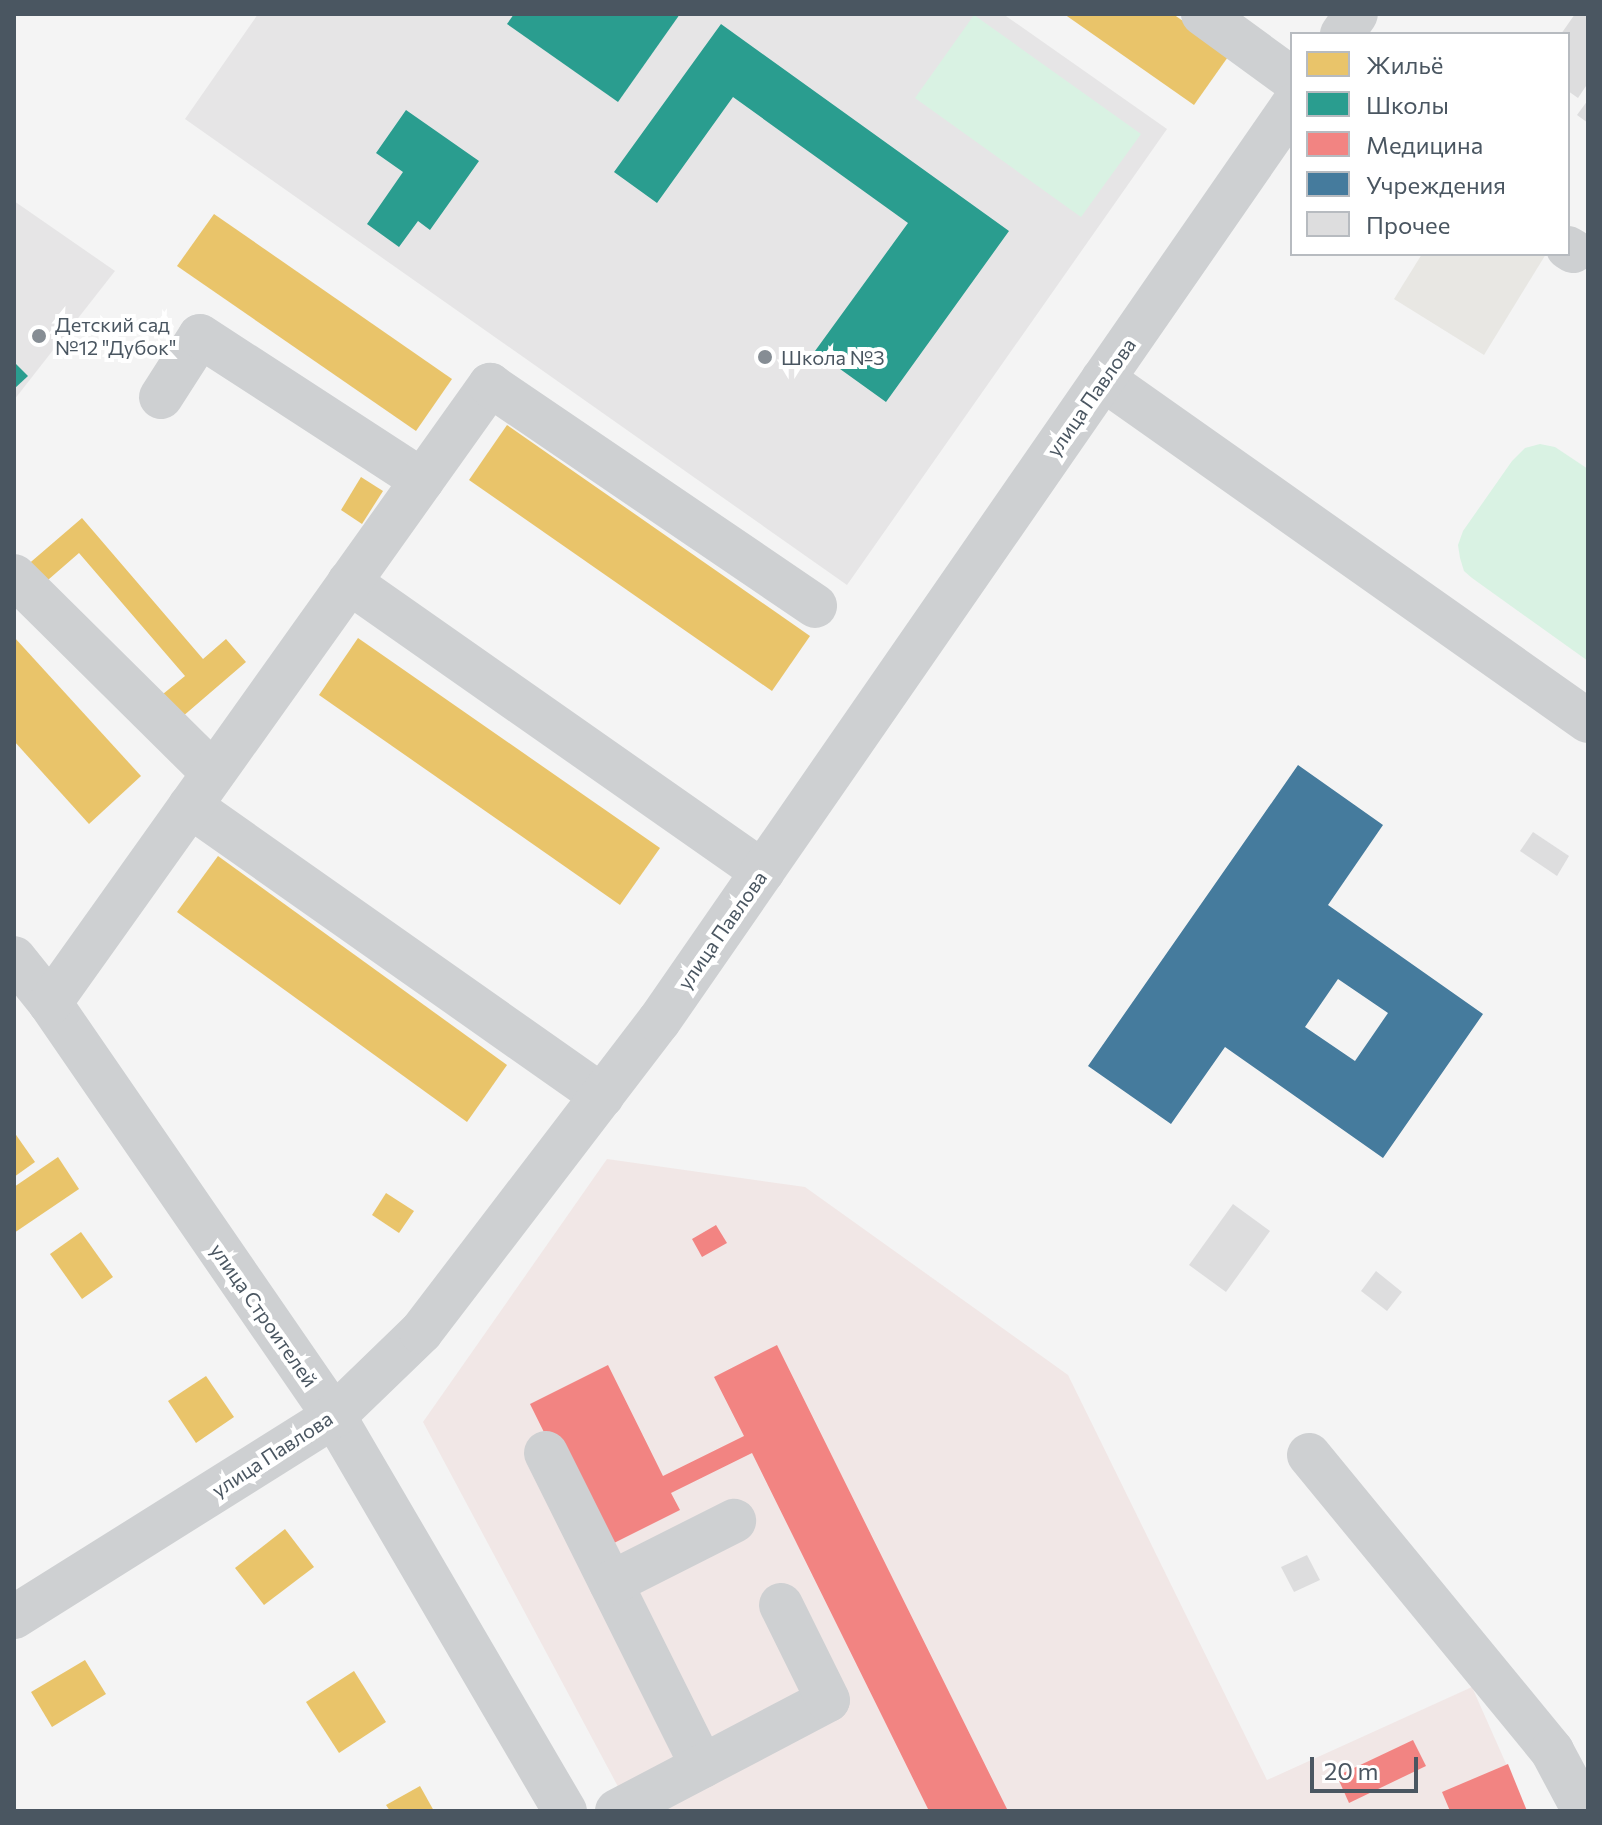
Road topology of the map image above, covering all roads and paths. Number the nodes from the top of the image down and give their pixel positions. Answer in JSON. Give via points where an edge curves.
{"nodes":[{"id":1,"x":1203,"y":14,"type":"edge"},
{"id":2,"x":1290,"y":78,"type":"edge"},
{"id":3,"x":1290,"y":109,"type":"edge"},
{"id":4,"x":1103,"y":379,"type":"junction"},
{"id":5,"x":161,"y":397,"type":"dead end"},
{"id":6,"x":422,"y":480,"type":"junction"},
{"id":7,"x":14,"y":576,"type":"edge"},
{"id":8,"x":349,"y":582,"type":"junction"},
{"id":9,"x":815,"y":606,"type":"dead end"},
{"id":10,"x":1588,"y":721,"type":"edge"},
{"id":11,"x":202,"y":790,"type":"junction"},
{"id":12,"x":763,"y":872,"type":"junction"},
{"id":13,"x":14,"y":958,"type":"edge"},
{"id":14,"x":50,"y":1003,"type":"junction"},
{"id":15,"x":602,"y":1096,"type":"junction"},
{"id":16,"x":334,"y":1416,"type":"junction"},
{"id":17,"x":546,"y":1453,"type":"dead end"},
{"id":18,"x":1309,"y":1455,"type":"dead end"},
{"id":19,"x":734,"y":1521,"type":"dead end"},
{"id":20,"x":611,"y":1583,"type":"junction"},
{"id":21,"x":781,"y":1605,"type":"dead end"},
{"id":22,"x":14,"y":1617,"type":"edge"},
{"id":23,"x":702,"y":1766,"type":"junction"},
{"id":24,"x":565,"y":1811,"type":"edge"},
{"id":25,"x":617,"y":1811,"type":"edge"},
{"id":26,"x":1584,"y":1811,"type":"edge"}],
"edges":[{"from":1,"to":2,"type":"street"},
{"from":3,"to":4,"type":"street","name":"улица Павлова"},
{"from":4,"to":10,"type":"street"},
{"from":4,"to":12,"type":"street","name":"улица Павлова"},
{"from":5,"to":6,"type":"street","via":[[200,336]]},
{"from":6,"to":8,"type":"street"},
{"from":6,"to":9,"type":"street","via":[[490,385]]},
{"from":7,"to":11,"type":"street"},
{"from":8,"to":11,"type":"street"},
{"from":8,"to":12,"type":"street"},
{"from":11,"to":14,"type":"street"},
{"from":11,"to":15,"type":"street"},
{"from":12,"to":15,"type":"street","name":"улица Павлова"},
{"from":13,"to":14,"type":"street","name":"улица Строителей"},
{"from":14,"to":16,"type":"street","name":"улица Строителей"},
{"from":15,"to":16,"type":"street","name":"улица Павлова","via":[[421,1332]]},
{"from":16,"to":22,"type":"street","name":"улица Павлова"},
{"from":16,"to":24,"type":"street","name":"улица Строителей"},
{"from":17,"to":20,"type":"street"},
{"from":18,"to":26,"type":"street","via":[[1552,1751]]},
{"from":19,"to":20,"type":"street"},
{"from":20,"to":23,"type":"street"},
{"from":21,"to":23,"type":"street","via":[[828,1700]]},
{"from":23,"to":25,"type":"street"}]}
